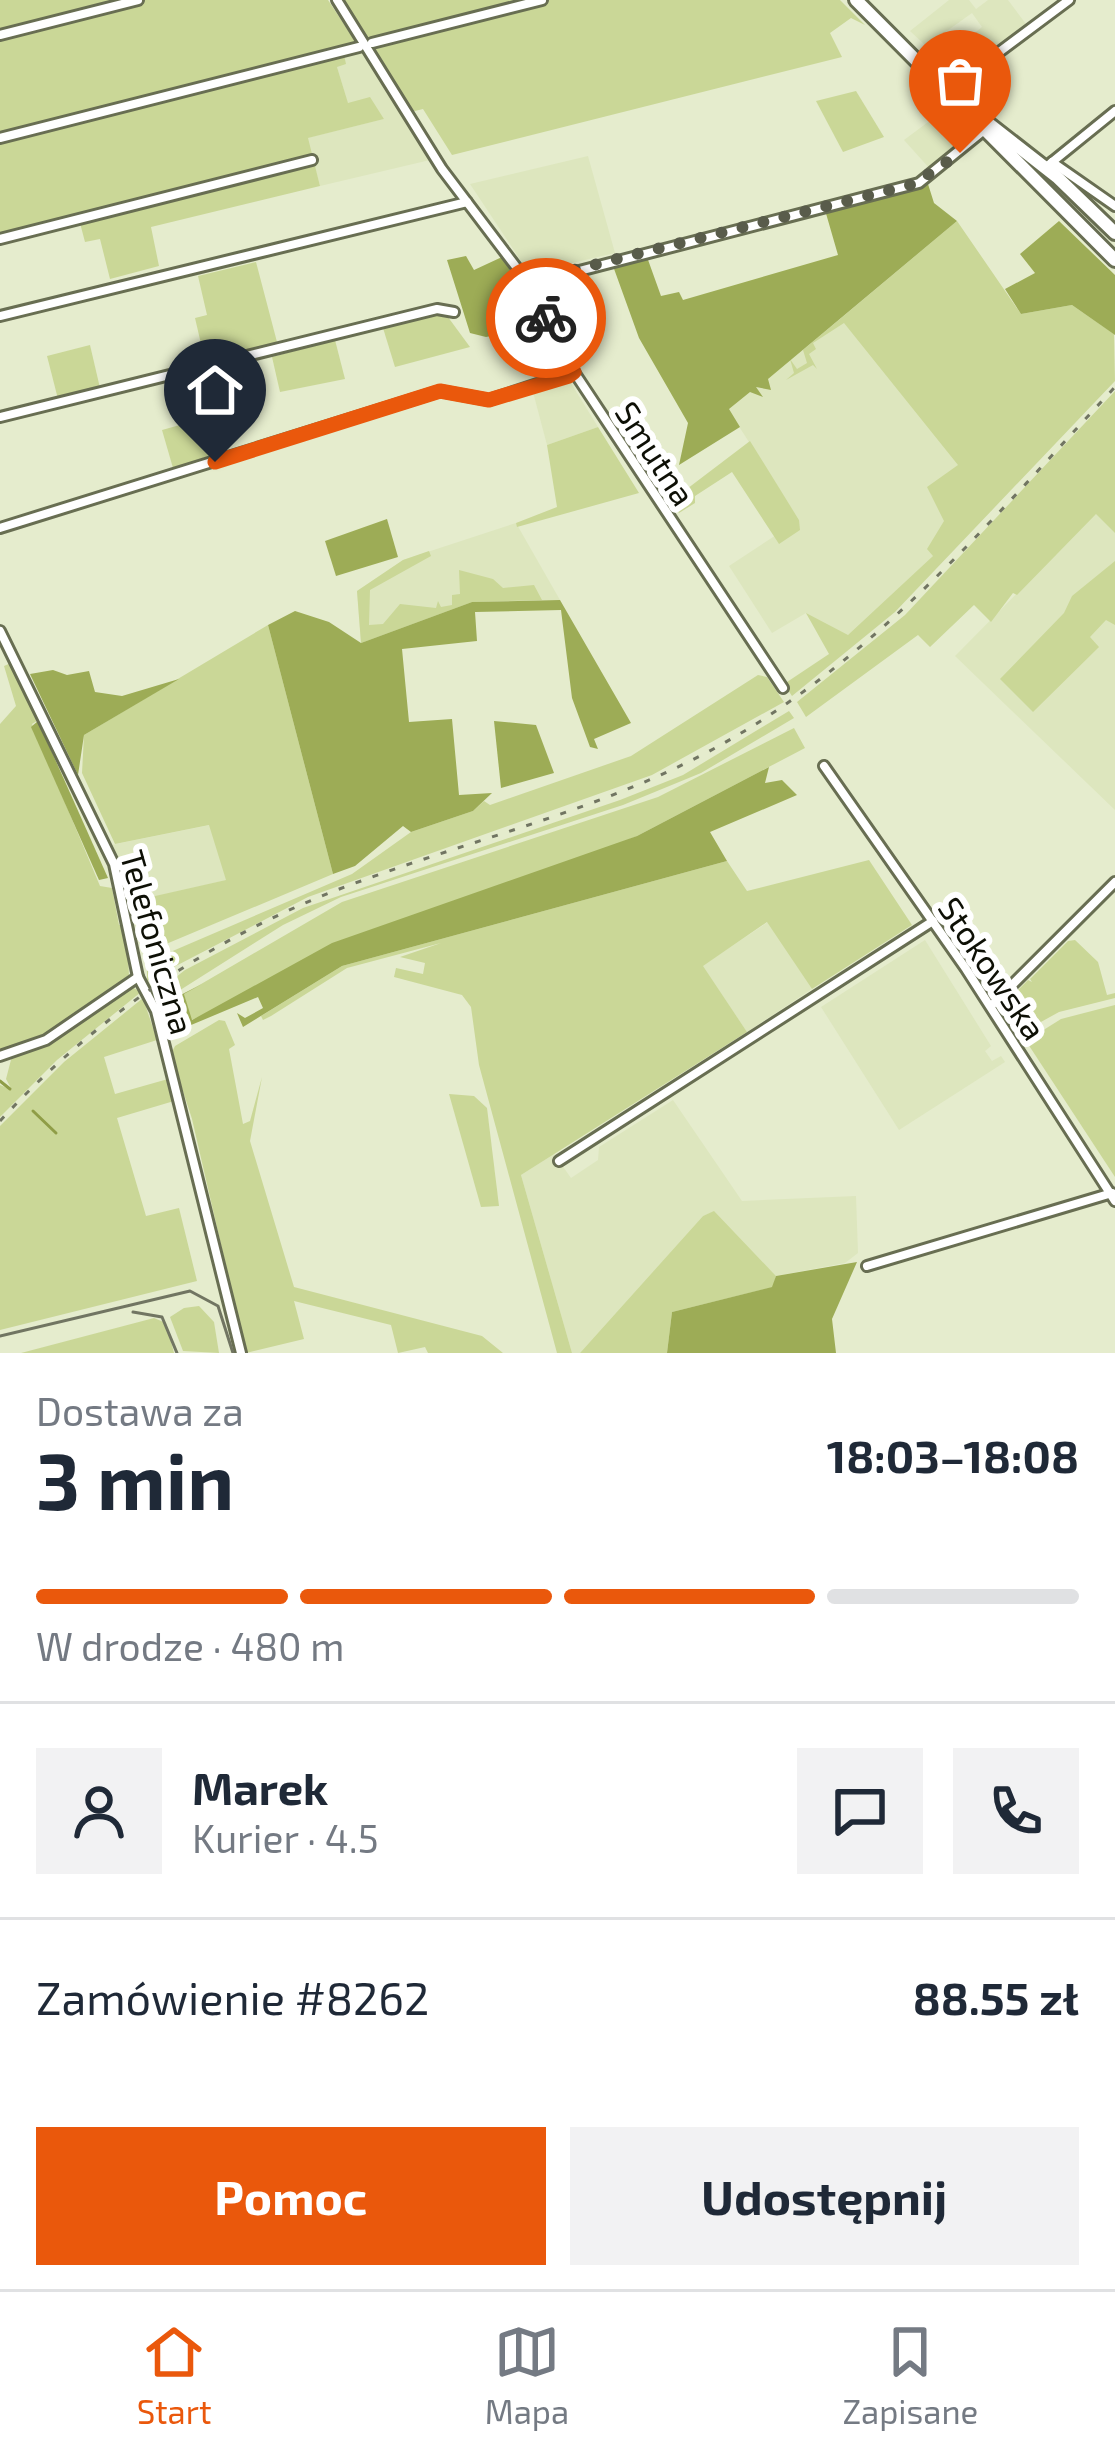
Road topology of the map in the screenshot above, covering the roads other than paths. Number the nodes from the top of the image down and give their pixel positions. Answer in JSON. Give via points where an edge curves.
{"nodes":[{"id":1,"x":138,"y":0,"type":"edge"},
{"id":2,"x":337,"y":0,"type":"edge"},
{"id":3,"x":542,"y":0,"type":"edge"},
{"id":4,"x":856,"y":0,"type":"edge"},
{"id":5,"x":1069,"y":0,"type":"edge"},
{"id":6,"x":0,"y":35,"type":"edge"},
{"id":7,"x":372,"y":43,"type":"dead end"},
{"id":8,"x":359,"y":47,"type":"dead end"},
{"id":9,"x":947,"y":91,"type":"junction"},
{"id":10,"x":1115,"y":111,"type":"edge"},
{"id":11,"x":968,"y":112,"type":"junction"},
{"id":12,"x":983,"y":131,"type":"junction"},
{"id":13,"x":0,"y":137,"type":"edge"},
{"id":14,"x":312,"y":160,"type":"dead end"},
{"id":15,"x":1049,"y":165,"type":"junction"},
{"id":16,"x":466,"y":202,"type":"junction"},
{"id":17,"x":1115,"y":206,"type":"edge"},
{"id":18,"x":1115,"y":233,"type":"edge"},
{"id":19,"x":0,"y":239,"type":"edge"},
{"id":20,"x":1115,"y":260,"type":"edge"},
{"id":21,"x":529,"y":284,"type":"junction"},
{"id":22,"x":454,"y":311,"type":"dead end"},
{"id":23,"x":0,"y":316,"type":"edge"},
{"id":24,"x":574,"y":372,"type":"junction"},
{"id":25,"x":0,"y":417,"type":"edge"},
{"id":26,"x":0,"y":528,"type":"edge"},
{"id":27,"x":0,"y":632,"type":"edge"},
{"id":28,"x":783,"y":688,"type":"dead end"},
{"id":29,"x":824,"y":766,"type":"dead end"},
{"id":30,"x":1115,"y":882,"type":"edge"},
{"id":31,"x":933,"y":921,"type":"junction"},
{"id":32,"x":138,"y":977,"type":"junction"},
{"id":33,"x":991,"y":1006,"type":"junction"},
{"id":34,"x":0,"y":1056,"type":"edge"},
{"id":35,"x":559,"y":1161,"type":"dead end"},
{"id":36,"x":1113,"y":1197,"type":"edge"},
{"id":37,"x":867,"y":1266,"type":"dead end"},
{"id":38,"x":241,"y":1353,"type":"edge"}],
"edges":[{"from":1,"to":6,"type":"street"},
{"from":2,"to":16,"type":"street","name":"Smutna"},
{"from":3,"to":7,"type":"street"},
{"from":4,"to":9,"type":"main road"},
{"from":5,"to":9,"type":"street"},
{"from":8,"to":13,"type":"street"},
{"from":9,"to":11,"type":"main road"},
{"from":10,"to":15,"type":"street"},
{"from":11,"to":12,"type":"main road"},
{"from":11,"to":15,"type":"main road"},
{"from":12,"to":20,"type":"main road"},
{"from":12,"to":21,"type":"street","via":[[919,183]]},
{"from":14,"to":19,"type":"street"},
{"from":15,"to":17,"type":"street"},
{"from":15,"to":18,"type":"main road"},
{"from":16,"to":21,"type":"street","name":"Smutna"},
{"from":16,"to":23,"type":"street"},
{"from":21,"to":24,"type":"street","name":"Smutna"},
{"from":22,"to":25,"type":"street"},
{"from":24,"to":26,"type":"street","via":[[489,400],[440,391]]},
{"from":24,"to":28,"type":"street","name":"Smutna"},
{"from":27,"to":32,"type":"street","name":"Telefoniczna","via":[[115,864]]},
{"from":29,"to":31,"type":"street","name":"Stokowska"},
{"from":30,"to":33,"type":"street"},
{"from":31,"to":33,"type":"street","name":"Stokowska"},
{"from":31,"to":35,"type":"street"},
{"from":32,"to":34,"type":"street","via":[[46,1040]]},
{"from":32,"to":38,"type":"street","name":"Telefoniczna","via":[[156,1011]]},
{"from":33,"to":36,"type":"street","name":"Stokowska"},
{"from":36,"to":37,"type":"street"}]}
